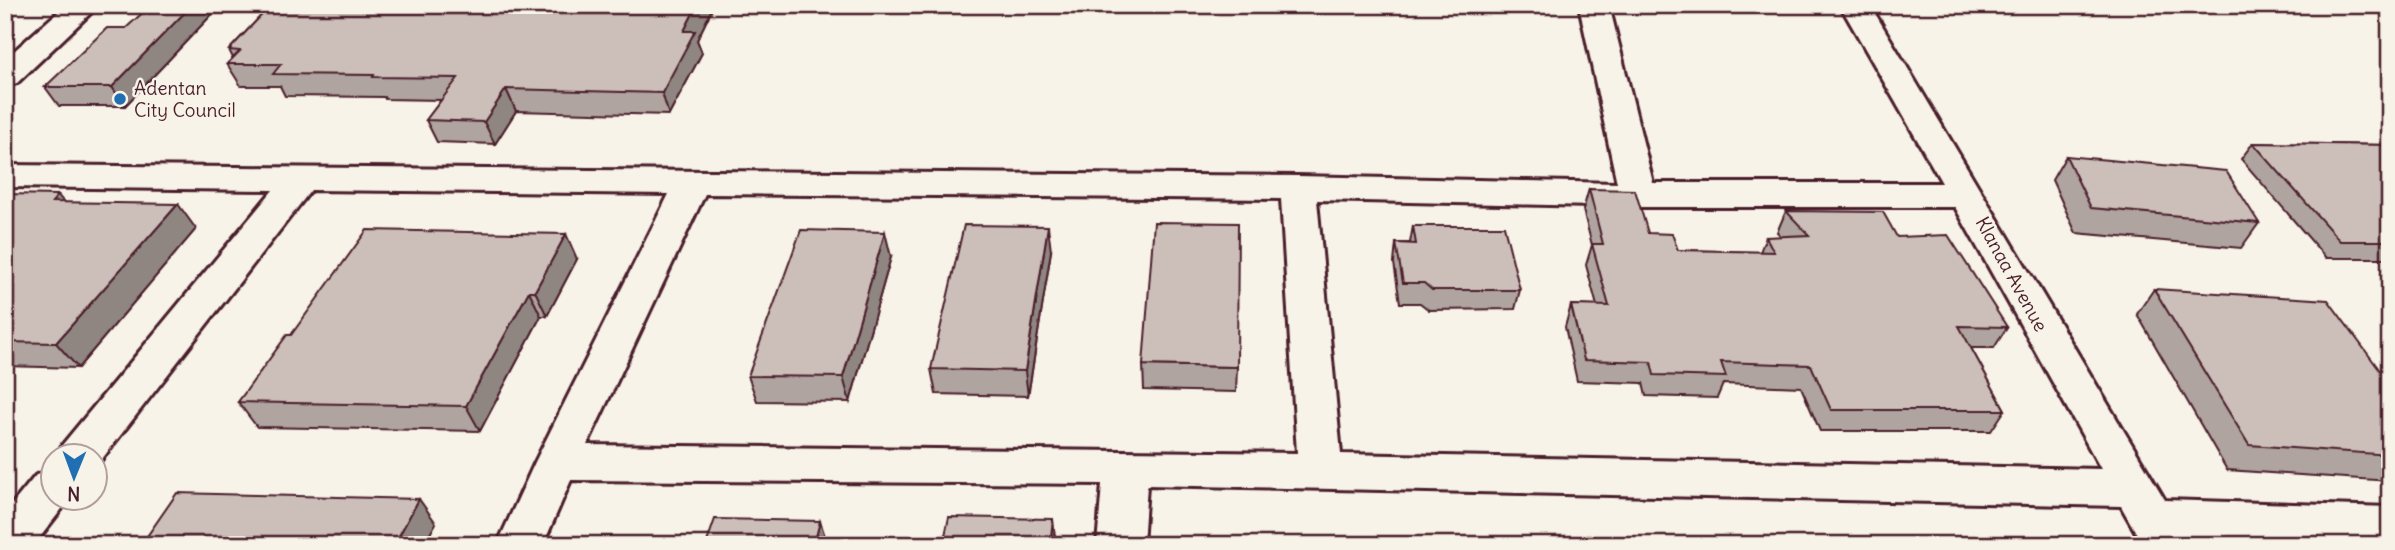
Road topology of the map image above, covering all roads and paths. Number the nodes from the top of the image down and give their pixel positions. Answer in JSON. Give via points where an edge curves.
{"nodes":[{"id":1,"x":84,"y":5,"type":"edge"},
{"id":2,"x":1594,"y":5,"type":"edge"},
{"id":3,"x":1855,"y":5,"type":"edge"},
{"id":4,"x":5,"y":76,"type":"edge"},
{"id":5,"x":5,"y":176,"type":"edge"},
{"id":6,"x":301,"y":179,"type":"junction"},
{"id":7,"x":693,"y":183,"type":"junction"},
{"id":8,"x":1298,"y":188,"type":"junction"},
{"id":9,"x":1638,"y":195,"type":"junction"},
{"id":10,"x":1967,"y":195,"type":"junction"},
{"id":11,"x":90,"y":442,"type":"edge"},
{"id":12,"x":557,"y":462,"type":"junction"},
{"id":13,"x":1126,"y":467,"type":"junction"},
{"id":14,"x":1320,"y":471,"type":"junction"},
{"id":15,"x":38,"y":506,"type":"edge"},
{"id":16,"x":2150,"y":517,"type":"edge"},
{"id":17,"x":2390,"y":526,"type":"edge"},
{"id":18,"x":7,"y":545,"type":"edge"},
{"id":19,"x":520,"y":545,"type":"edge"},
{"id":20,"x":1120,"y":545,"type":"edge"}],
"edges":[{"from":1,"to":4,"type":"street"},
{"from":2,"to":9,"type":"street"},
{"from":3,"to":10,"type":"street","name":"Klanaa Avenue"},
{"from":5,"to":6,"type":"street"},
{"from":6,"to":7,"type":"street"},
{"from":6,"to":11,"type":"street"},
{"from":7,"to":8,"type":"street"},
{"from":7,"to":12,"type":"street"},
{"from":8,"to":9,"type":"street"},
{"from":8,"to":14,"type":"street"},
{"from":9,"to":10,"type":"street"},
{"from":10,"to":16,"type":"street","name":"Klanaa Avenue"},
{"from":12,"to":13,"type":"street"},
{"from":12,"to":19,"type":"street"},
{"from":13,"to":14,"type":"street"},
{"from":13,"to":20,"type":"street"},
{"from":14,"to":16,"type":"street"},
{"from":15,"to":18,"type":"street"},
{"from":16,"to":17,"type":"street"}]}
